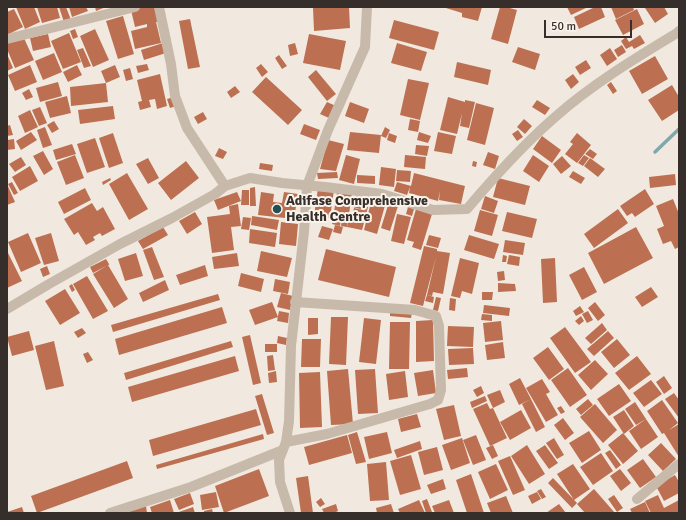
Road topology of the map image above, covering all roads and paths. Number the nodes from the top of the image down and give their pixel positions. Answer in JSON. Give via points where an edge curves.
{"nodes":[{"id":1,"x":135,"y":7,"type":"edge"},
{"id":2,"x":160,"y":7,"type":"edge"},
{"id":3,"x":367,"y":7,"type":"edge"},
{"id":4,"x":679,"y":31,"type":"edge"},
{"id":5,"x":7,"y":39,"type":"edge"},
{"id":6,"x":225,"y":186,"type":"junction"},
{"id":7,"x":307,"y":186,"type":"junction"},
{"id":8,"x":295,"y":302,"type":"junction"},
{"id":9,"x":7,"y":309,"type":"edge"},
{"id":10,"x":284,"y":446,"type":"junction"},
{"id":11,"x":679,"y":464,"type":"edge"},
{"id":12,"x":637,"y":499,"type":"dead end"},
{"id":13,"x":110,"y":513,"type":"edge"},
{"id":14,"x":290,"y":513,"type":"edge"}],
"edges":[{"from":1,"to":5,"type":"street"},
{"from":2,"to":6,"type":"street","via":[[175,96],[187,128]]},
{"from":3,"to":7,"type":"street","via":[[365,47],[328,130]]},
{"from":4,"to":7,"type":"street","via":[[588,91],[554,118],[467,209],[433,210],[382,194]]},
{"from":6,"to":7,"type":"street","via":[[250,178]]},
{"from":6,"to":9,"type":"street","via":[[215,194],[120,244]]},
{"from":7,"to":8,"type":"street"},
{"from":8,"to":10,"type":"street","via":[[290,346],[289,421]]},
{"from":8,"to":10,"type":"street","via":[[415,310],[436,316],[439,326],[440,390],[438,400],[430,404]]},
{"from":10,"to":13,"type":"street","via":[[192,487]]},
{"from":10,"to":14,"type":"street","via":[[279,460],[280,482]]},
{"from":11,"to":12,"type":"street"}]}
